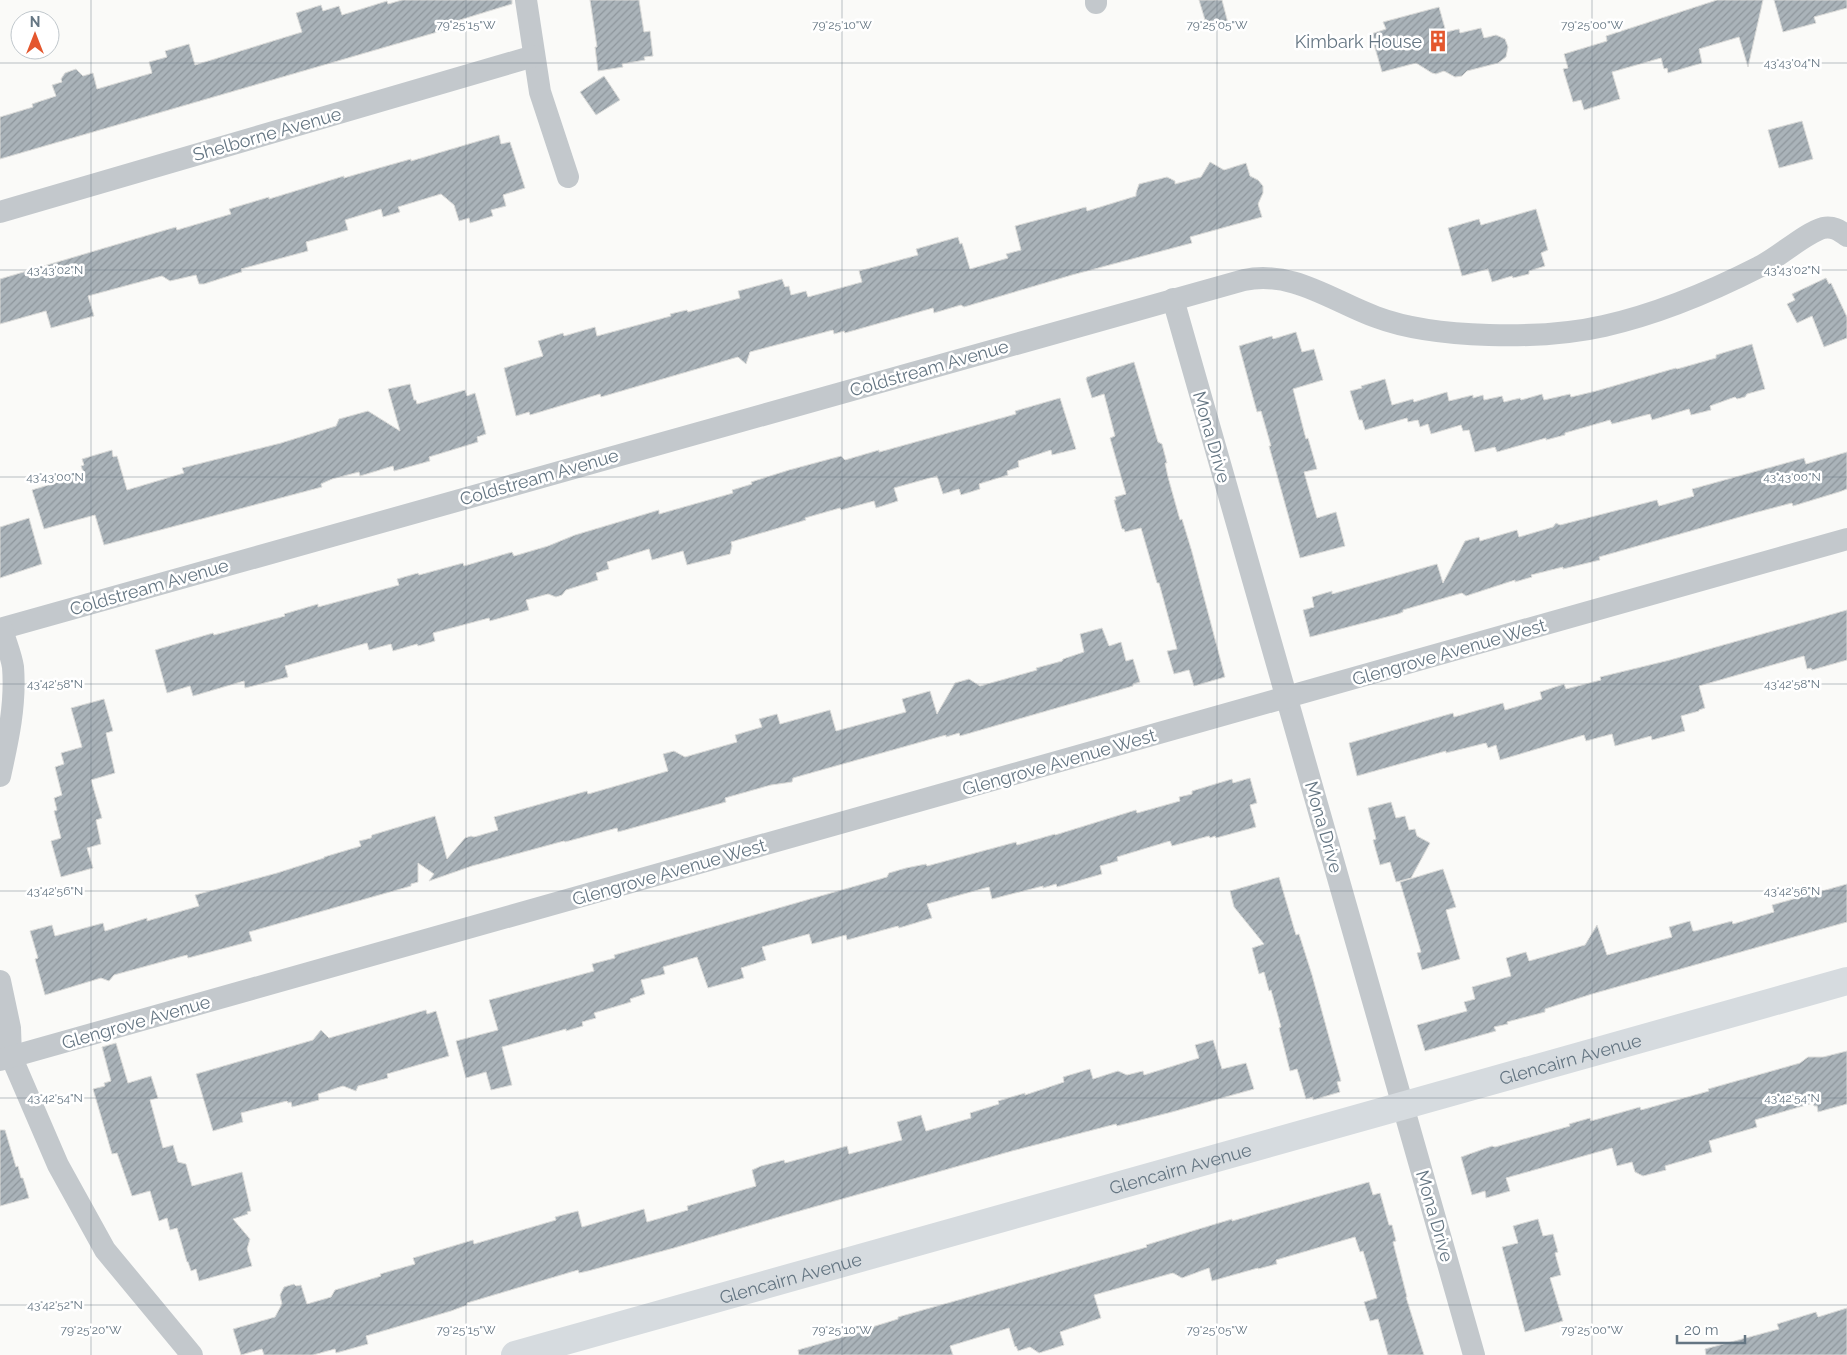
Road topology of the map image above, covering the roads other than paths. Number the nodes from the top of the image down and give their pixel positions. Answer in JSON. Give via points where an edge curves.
{"nodes":[{"id":1,"x":526,"y":0,"type":"edge"},
{"id":2,"x":534,"y":56,"type":"junction"},
{"id":3,"x":568,"y":177,"type":"dead end"},
{"id":4,"x":0,"y":212,"type":"edge"},
{"id":5,"x":1847,"y":236,"type":"edge"},
{"id":6,"x":1173,"y":299,"type":"junction"},
{"id":7,"x":1847,"y":539,"type":"edge"},
{"id":8,"x":1,"y":629,"type":"edge"},
{"id":9,"x":1287,"y":698,"type":"junction"},
{"id":10,"x":0,"y":776,"type":"edge"},
{"id":11,"x":1847,"y":981,"type":"edge"},
{"id":12,"x":0,"y":982,"type":"edge"},
{"id":13,"x":271,"y":984,"type":"joint"},
{"id":14,"x":6,"y":1058,"type":"edge"},
{"id":15,"x":1404,"y":1106,"type":"junction"},
{"id":16,"x":192,"y":1355,"type":"edge"},
{"id":17,"x":515,"y":1355,"type":"edge"},
{"id":18,"x":1474,"y":1355,"type":"edge"}],
"edges":[{"from":1,"to":2,"type":"street"},
{"from":2,"to":3,"type":"street","via":[[540,92]]},
{"from":2,"to":4,"type":"street","name":"Shelborne Avenue"},
{"from":5,"to":6,"type":"street","name":"Coldstream Avenue","via":[[1837,228],[1822,229],[1760,267],[1687,300],[1603,326],[1564,332],[1509,335],[1421,328],[1377,318],[1299,284],[1274,278],[1244,280]]},
{"from":6,"to":8,"type":"street","name":"Coldstream Avenue"},
{"from":6,"to":9,"type":"street","name":"Mona Drive"},
{"from":7,"to":9,"type":"street","name":"Glengrove Avenue West"},
{"from":8,"to":10,"type":"street","via":[[13,665],[13,690],[12,716]]},
{"from":9,"to":13,"type":"street","name":"Glengrove Avenue West"},
{"from":9,"to":15,"type":"street","name":"Mona Drive"},
{"from":11,"to":15,"type":"street","name":"Glencairn Avenue"},
{"from":12,"to":14,"type":"street","via":[[10,1028]]},
{"from":13,"to":14,"type":"street","name":"Glengrove Avenue"},
{"from":14,"to":16,"type":"street","via":[[58,1166],[105,1250]]},
{"from":15,"to":17,"type":"street","name":"Glencairn Avenue"},
{"from":15,"to":18,"type":"street","name":"Mona Drive"}]}
